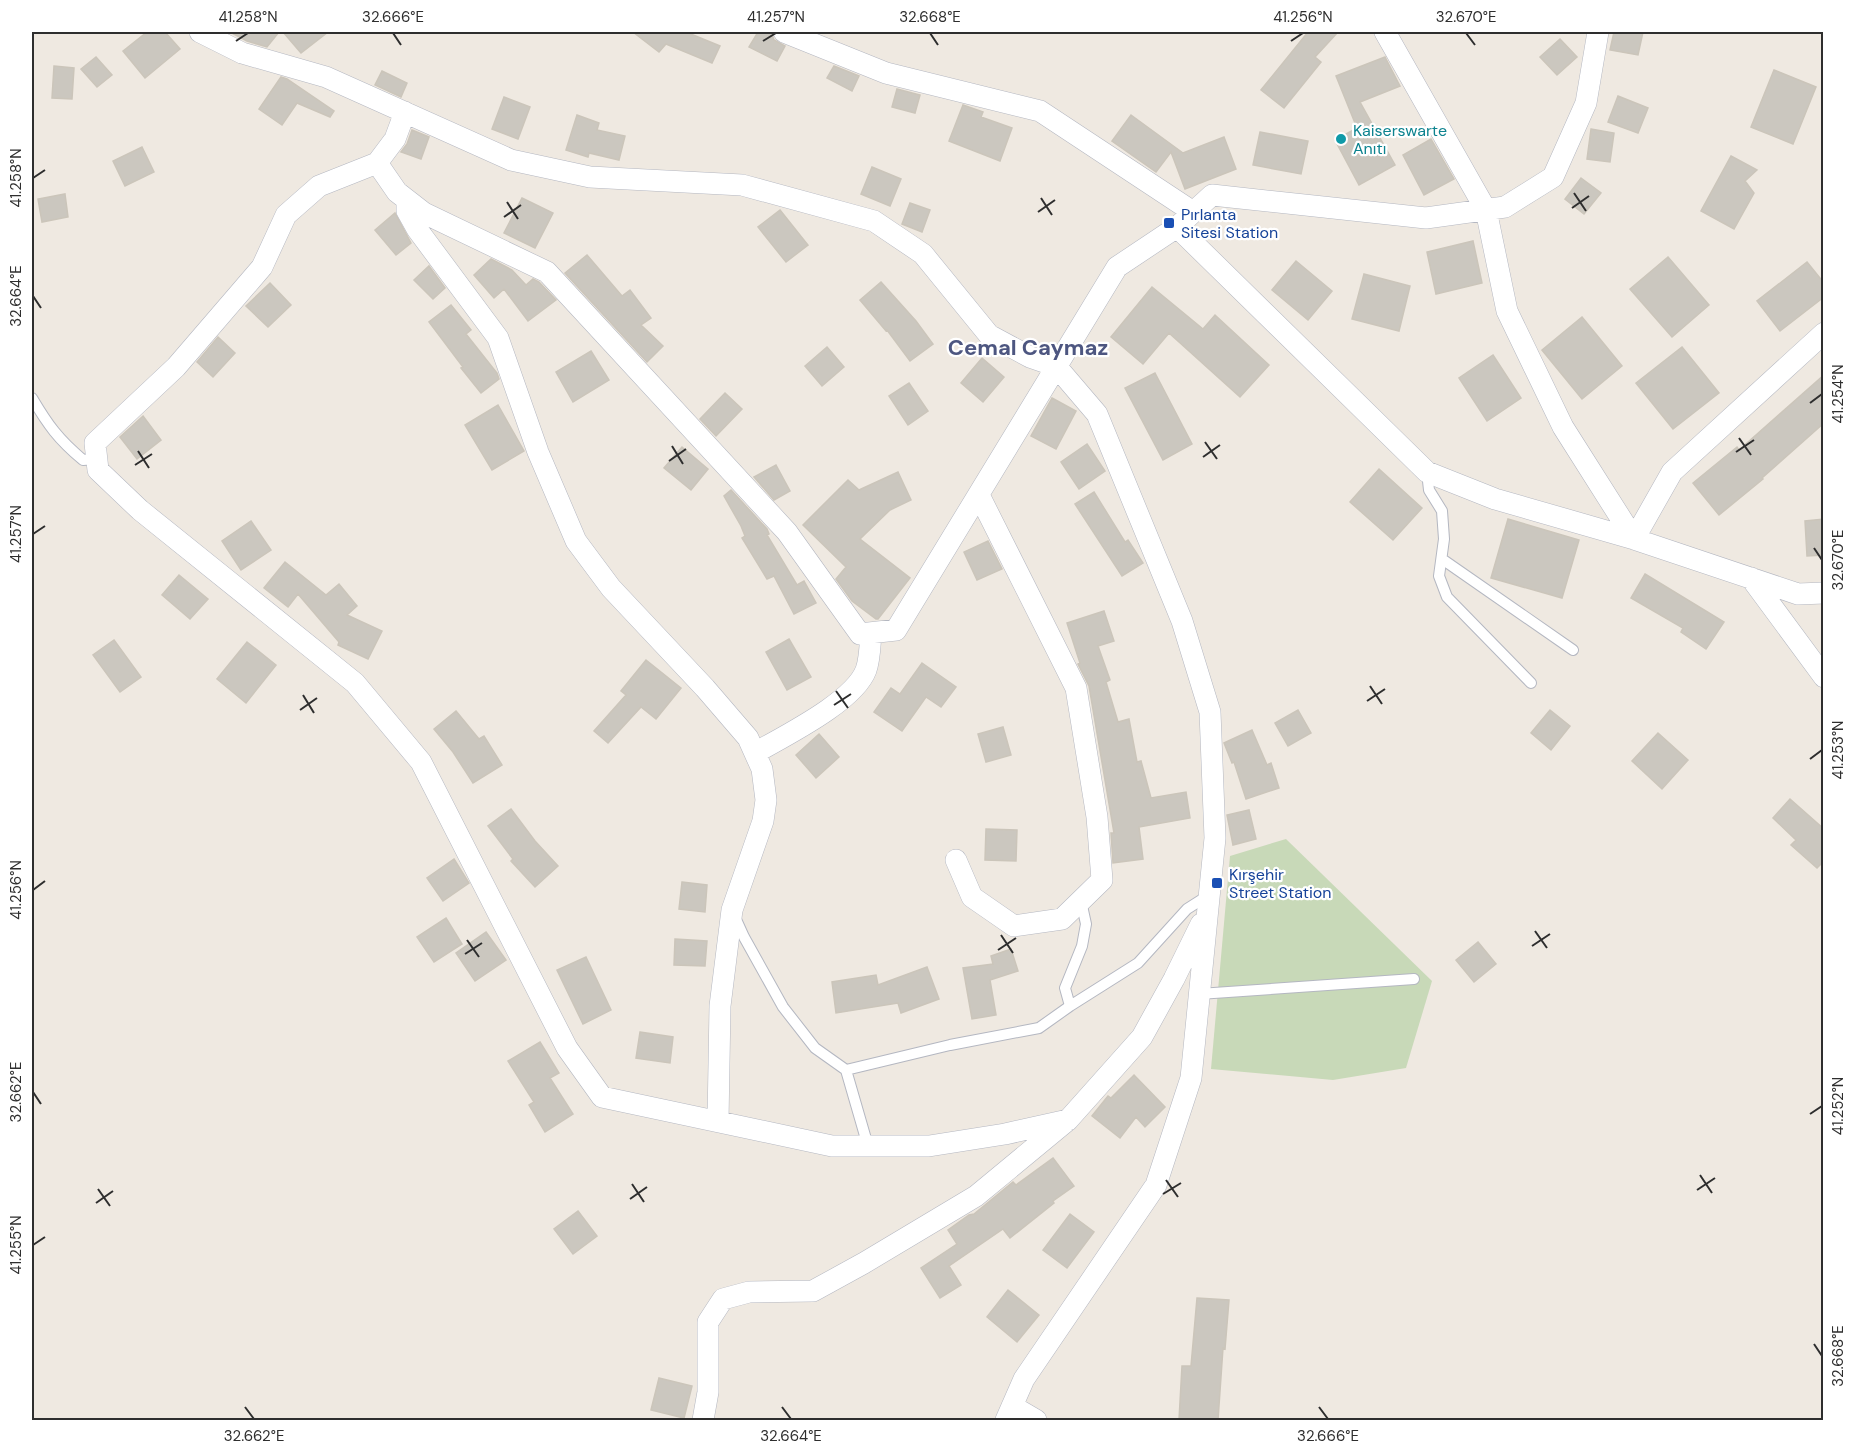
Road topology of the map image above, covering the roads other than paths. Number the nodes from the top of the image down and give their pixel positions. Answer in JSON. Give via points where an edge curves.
{"nodes":[{"id":1,"x":201,"y":32,"type":"edge"},
{"id":2,"x":784,"y":32,"type":"edge"},
{"id":3,"x":1385,"y":32,"type":"edge"},
{"id":4,"x":1598,"y":32,"type":"edge"},
{"id":5,"x":405,"y":112,"type":"junction"},
{"id":6,"x":377,"y":163,"type":"junction"},
{"id":7,"x":407,"y":200,"type":"junction"},
{"id":8,"x":1486,"y":210,"type":"junction"},
{"id":9,"x":1193,"y":212,"type":"junction"},
{"id":10,"x":1177,"y":227,"type":"junction"},
{"id":11,"x":1824,"y":333,"type":"edge"},
{"id":12,"x":1056,"y":366,"type":"junction"},
{"id":13,"x":32,"y":398,"type":"edge"},
{"id":14,"x":97,"y":459,"type":"junction"},
{"id":15,"x":1427,"y":472,"type":"junction"},
{"id":16,"x":979,"y":495,"type":"junction"},
{"id":17,"x":1634,"y":539,"type":"junction"},
{"id":18,"x":1442,"y":559,"type":"junction"},
{"id":19,"x":1751,"y":578,"type":"junction"},
{"id":20,"x":1824,"y":592,"type":"edge"},
{"id":21,"x":871,"y":633,"type":"junction"},
{"id":22,"x":1573,"y":650,"type":"dead end"},
{"id":23,"x":1824,"y":677,"type":"edge"},
{"id":24,"x":1531,"y":683,"type":"dead end"},
{"id":25,"x":755,"y":753,"type":"junction"},
{"id":26,"x":956,"y":860,"type":"dead end"},
{"id":27,"x":1081,"y":901,"type":"junction"},
{"id":28,"x":1208,"y":903,"type":"junction"},
{"id":29,"x":732,"y":910,"type":"junction"},
{"id":30,"x":1414,"y":979,"type":"dead end"},
{"id":31,"x":1199,"y":994,"type":"junction"},
{"id":32,"x":1070,"y":1006,"type":"junction"},
{"id":33,"x":846,"y":1070,"type":"junction"},
{"id":34,"x":1068,"y":1120,"type":"junction"},
{"id":35,"x":718,"y":1121,"type":"junction"},
{"id":36,"x":868,"y":1146,"type":"junction"},
{"id":37,"x":1009,"y":1413,"type":"edge"},
{"id":38,"x":703,"y":1420,"type":"edge"},
{"id":39,"x":1036,"y":1420,"type":"edge"}],
"edges":[{"from":1,"to":5,"type":"street","via":[[242,53],[326,77]]},
{"from":2,"to":9,"type":"street","via":[[886,73],[1040,111]]},
{"from":3,"to":8,"type":"street"},
{"from":4,"to":8,"type":"street","via":[[1586,103],[1553,177],[1505,207]]},
{"from":5,"to":6,"type":"street","via":[[395,140]]},
{"from":5,"to":12,"type":"street","via":[[511,160],[590,177],[742,185],[874,221],[923,254],[989,335]]},
{"from":6,"to":7,"type":"street"},
{"from":6,"to":14,"type":"street","via":[[319,186],[286,215],[262,267],[176,367],[95,443]]},
{"from":7,"to":21,"type":"street","via":[[424,213],[548,272],[787,532],[860,634]]},
{"from":7,"to":25,"type":"street","via":[[407,211],[417,229],[498,338],[538,452],[576,541],[611,588],[741,729]]},
{"from":8,"to":9,"type":"street","via":[[1426,218],[1212,195]]},
{"from":8,"to":17,"type":"street","via":[[1507,311],[1563,427]]},
{"from":9,"to":10,"type":"street"},
{"from":10,"to":12,"type":"street","via":[[1117,267]]},
{"from":10,"to":15,"type":"street"},
{"from":11,"to":17,"type":"street","via":[[1672,472]]},
{"from":12,"to":16,"type":"street"},
{"from":12,"to":28,"type":"street","via":[[1097,414],[1182,621],[1210,712],[1215,838]]},
{"from":13,"to":14,"type":"lane","via":[[60,440],[83,460]]},
{"from":14,"to":35,"type":"street","via":[[98,470],[140,510],[355,683],[421,762],[567,1048],[602,1097]]},
{"from":15,"to":17,"type":"street","via":[[1495,499]]},
{"from":15,"to":18,"type":"lane","via":[[1429,490],[1442,511]]},
{"from":16,"to":21,"type":"street","via":[[896,630]]},
{"from":16,"to":27,"type":"street","via":[[1076,688],[1102,880]]},
{"from":17,"to":19,"type":"street"},
{"from":18,"to":22,"type":"lane"},
{"from":18,"to":24,"type":"lane","via":[[1438,576],[1447,597]]},
{"from":19,"to":20,"type":"street","via":[[1798,594]]},
{"from":19,"to":23,"type":"street"},
{"from":21,"to":25,"type":"street","via":[[866,669],[859,682],[826,712]]},
{"from":25,"to":29,"type":"street","via":[[762,769],[764,821]]},
{"from":26,"to":27,"type":"street","via":[[972,897],[1014,926],[1062,919]]},
{"from":27,"to":32,"type":"lane","via":[[1086,924],[1082,946],[1065,988]]},
{"from":28,"to":31,"type":"street"},
{"from":28,"to":32,"type":"lane","via":[[1187,909],[1138,963]]},
{"from":28,"to":34,"type":"street","via":[[1174,980],[1142,1037]]},
{"from":29,"to":33,"type":"lane","via":[[783,1007],[815,1048]]},
{"from":29,"to":35,"type":"street","via":[[720,1006]]},
{"from":30,"to":31,"type":"lane"},
{"from":31,"to":37,"type":"street","via":[[1191,1078],[1156,1185],[1024,1379]]},
{"from":32,"to":33,"type":"lane","via":[[1039,1028]]},
{"from":33,"to":36,"type":"lane"},
{"from":34,"to":36,"type":"street","via":[[929,1146]]},
{"from":34,"to":38,"type":"street","via":[[976,1196],[813,1291],[749,1292],[723,1299],[708,1322],[708,1392]]},
{"from":35,"to":36,"type":"street","via":[[832,1146]]},
{"from":37,"to":39,"type":"street"}]}
